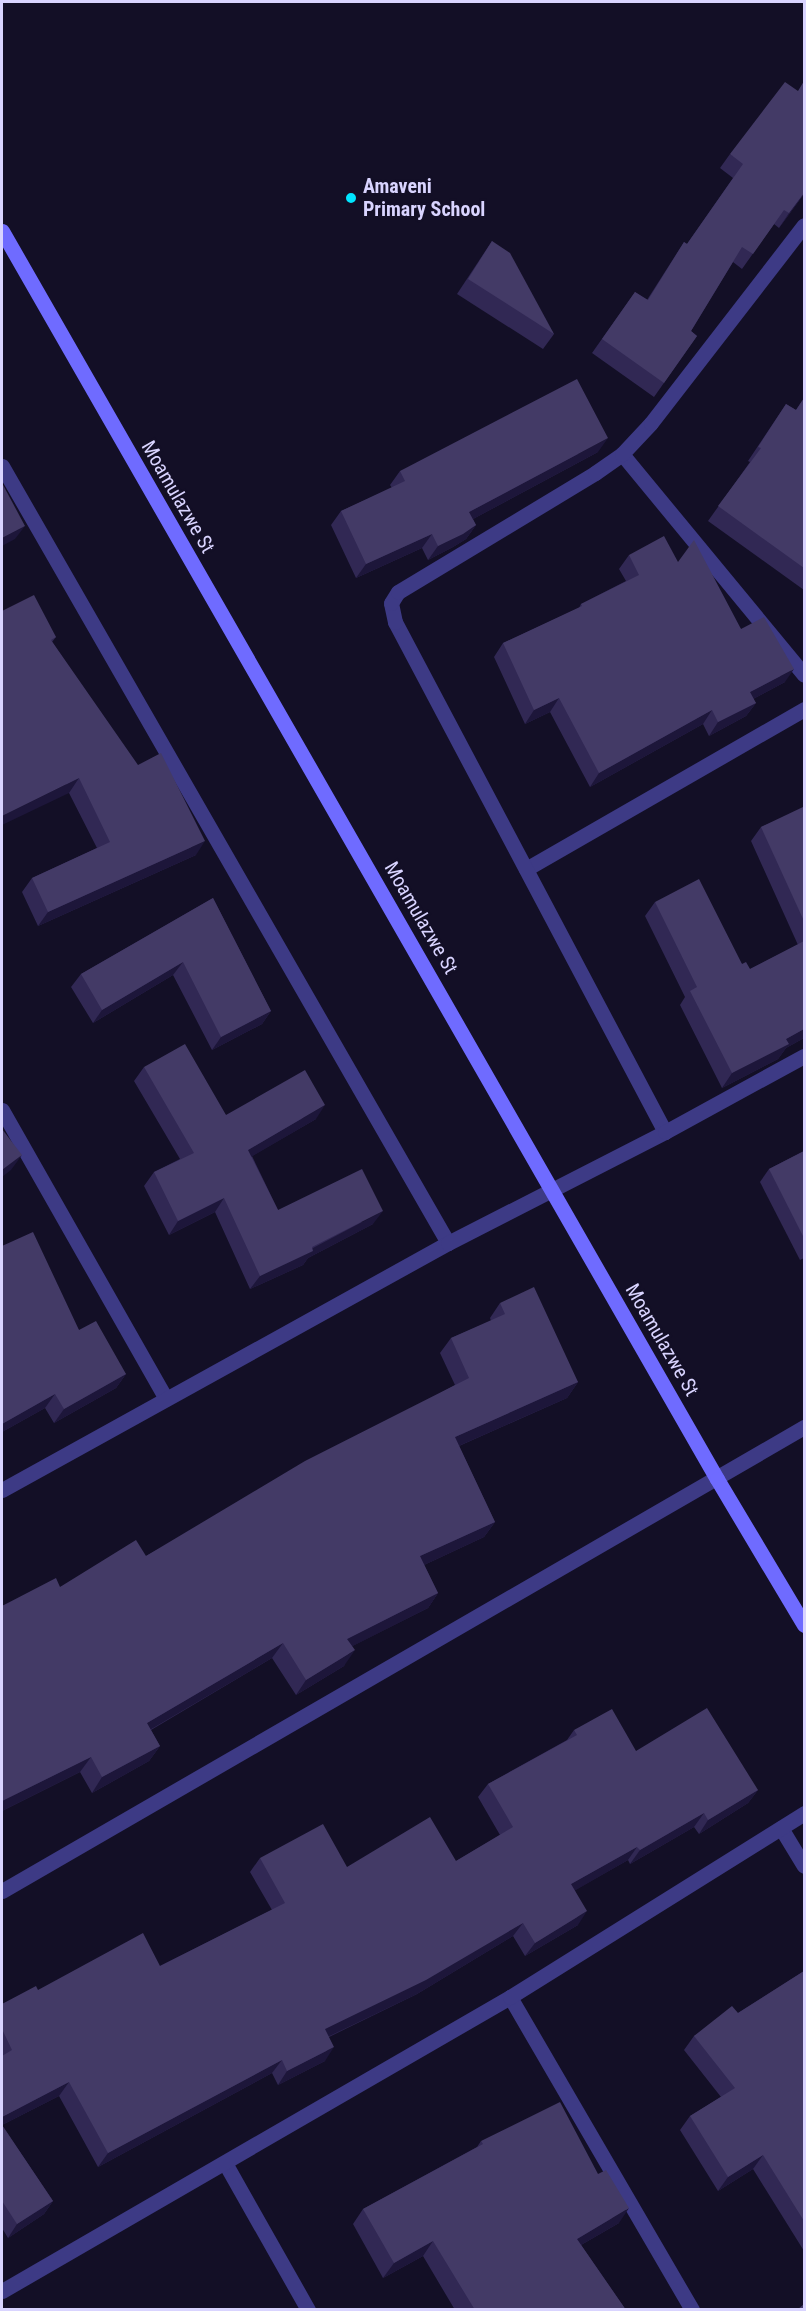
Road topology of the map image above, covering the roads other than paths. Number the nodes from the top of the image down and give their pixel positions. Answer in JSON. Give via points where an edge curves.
{"nodes":[{"id":1,"x":804,"y":225,"type":"edge"},
{"id":2,"x":2,"y":231,"type":"edge"},
{"id":3,"x":622,"y":454,"type":"junction"},
{"id":4,"x":2,"y":466,"type":"edge"},
{"id":5,"x":804,"y":675,"type":"edge"},
{"id":6,"x":804,"y":709,"type":"edge"},
{"id":7,"x":526,"y":869,"type":"junction"},
{"id":8,"x":804,"y":1056,"type":"edge"},
{"id":9,"x":2,"y":1110,"type":"edge"},
{"id":10,"x":665,"y":1132,"type":"junction"},
{"id":11,"x":552,"y":1190,"type":"junction"},
{"id":12,"x":448,"y":1243,"type":"junction"},
{"id":13,"x":166,"y":1399,"type":"junction"},
{"id":14,"x":804,"y":1427,"type":"edge"},
{"id":15,"x":717,"y":1479,"type":"junction"},
{"id":16,"x":2,"y":1490,"type":"edge"},
{"id":17,"x":804,"y":1625,"type":"edge"},
{"id":18,"x":804,"y":1813,"type":"edge"},
{"id":19,"x":781,"y":1828,"type":"junction"},
{"id":20,"x":804,"y":1866,"type":"edge"},
{"id":21,"x":2,"y":1891,"type":"edge"},
{"id":22,"x":510,"y":1997,"type":"junction"},
{"id":23,"x":225,"y":2163,"type":"junction"},
{"id":24,"x":2,"y":2291,"type":"edge"},
{"id":25,"x":308,"y":2310,"type":"edge"},
{"id":26,"x":692,"y":2310,"type":"edge"}],
"edges":[{"from":1,"to":3,"type":"street","via":[[651,423]]},
{"from":2,"to":11,"type":"street","name":"Moamulazwe St"},
{"from":3,"to":5,"type":"street"},
{"from":3,"to":7,"type":"street","via":[[398,592],[391,603],[394,622]]},
{"from":4,"to":12,"type":"street"},
{"from":6,"to":7,"type":"street"},
{"from":7,"to":10,"type":"street"},
{"from":8,"to":10,"type":"street"},
{"from":9,"to":13,"type":"street"},
{"from":10,"to":11,"type":"street"},
{"from":11,"to":12,"type":"street"},
{"from":11,"to":15,"type":"street","name":"Moamulazwe St"},
{"from":12,"to":13,"type":"street"},
{"from":13,"to":16,"type":"street"},
{"from":14,"to":15,"type":"street"},
{"from":15,"to":17,"type":"street","name":"Moamulazwe St"},
{"from":15,"to":21,"type":"street"},
{"from":18,"to":19,"type":"street"},
{"from":19,"to":20,"type":"street"},
{"from":19,"to":22,"type":"street"},
{"from":22,"to":23,"type":"street"},
{"from":22,"to":26,"type":"street"},
{"from":23,"to":24,"type":"street"},
{"from":23,"to":25,"type":"street"}]}
